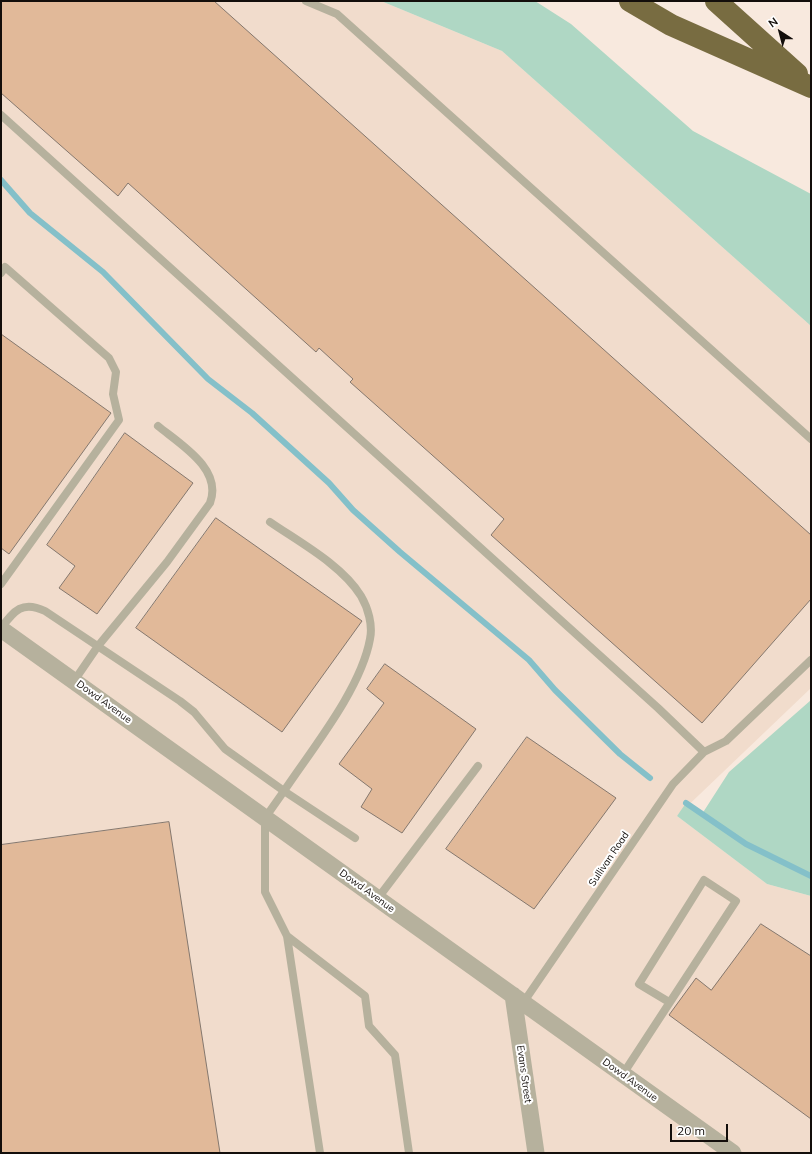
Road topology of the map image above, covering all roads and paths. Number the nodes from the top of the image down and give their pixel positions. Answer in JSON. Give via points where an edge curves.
{"nodes":[{"id":1,"x":306,"y":1,"type":"edge"},
{"id":2,"x":630,"y":1,"type":"edge"},
{"id":3,"x":716,"y":1,"type":"edge"},
{"id":4,"x":811,"y":87,"type":"edge"},
{"id":5,"x":1,"y":115,"type":"edge"},
{"id":6,"x":2,"y":268,"type":"edge"},
{"id":7,"x":158,"y":426,"type":"dead end"},
{"id":8,"x":811,"y":439,"type":"edge"},
{"id":9,"x":270,"y":522,"type":"dead end"},
{"id":10,"x":1,"y":584,"type":"edge"},
{"id":11,"x":1,"y":628,"type":"edge"},
{"id":12,"x":98,"y":646,"type":"junction"},
{"id":13,"x":811,"y":660,"type":"edge"},
{"id":14,"x":74,"y":681,"type":"junction"},
{"id":15,"x":704,"y":752,"type":"junction"},
{"id":16,"x":478,"y":766,"type":"dead end"},
{"id":17,"x":284,"y":791,"type":"junction"},
{"id":18,"x":265,"y":818,"type":"junction"},
{"id":19,"x":355,"y":838,"type":"dead end"},
{"id":20,"x":378,"y":898,"type":"junction"},
{"id":21,"x":287,"y":936,"type":"junction"},
{"id":22,"x":518,"y":999,"type":"junction"},
{"id":23,"x":669,"y":1002,"type":"junction"},
{"id":24,"x":622,"y":1074,"type":"junction"},
{"id":25,"x":320,"y":1153,"type":"edge"},
{"id":26,"x":409,"y":1153,"type":"edge"},
{"id":27,"x":536,"y":1153,"type":"edge"},
{"id":28,"x":733,"y":1153,"type":"edge"}],
"edges":[{"from":1,"to":8,"type":"lane","via":[[337,14]]},
{"from":2,"to":4,"type":"highway","via":[[671,26]]},
{"from":3,"to":4,"type":"highway"},
{"from":5,"to":15,"type":"lane"},
{"from":6,"to":10,"type":"lane","via":[[109,358],[116,372],[113,394],[119,420]]},
{"from":7,"to":12,"type":"lane","via":[[205,467],[214,493],[167,562]]},
{"from":9,"to":17,"type":"lane","via":[[338,569],[360,594],[370,622],[370,639],[353,688]]},
{"from":11,"to":12,"type":"lane","via":[[19,608],[38,607]]},
{"from":11,"to":14,"type":"street","name":"Dowd Avenue"},
{"from":12,"to":14,"type":"lane"},
{"from":12,"to":17,"type":"lane","via":[[194,712],[225,749]]},
{"from":13,"to":15,"type":"lane","name":"Sullivan Road","via":[[726,741]]},
{"from":14,"to":18,"type":"street","name":"Dowd Avenue"},
{"from":15,"to":22,"type":"lane","name":"Sullivan Road","via":[[673,784]]},
{"from":16,"to":20,"type":"lane"},
{"from":17,"to":18,"type":"lane"},
{"from":17,"to":19,"type":"lane"},
{"from":18,"to":20,"type":"street","name":"Dowd Avenue"},
{"from":18,"to":21,"type":"lane","via":[[265,892]]},
{"from":20,"to":22,"type":"street","name":"Dowd Avenue"},
{"from":21,"to":25,"type":"lane"},
{"from":21,"to":26,"type":"lane","via":[[365,996],[369,1026],[395,1055]]},
{"from":22,"to":24,"type":"street","name":"Dowd Avenue"},
{"from":22,"to":27,"type":"street","name":"Evans Street"},
{"from":23,"to":23,"type":"lane","via":[[736,900],[704,880],[639,984]]},
{"from":23,"to":24,"type":"lane"},
{"from":24,"to":28,"type":"street","name":"Dowd Avenue"}]}
